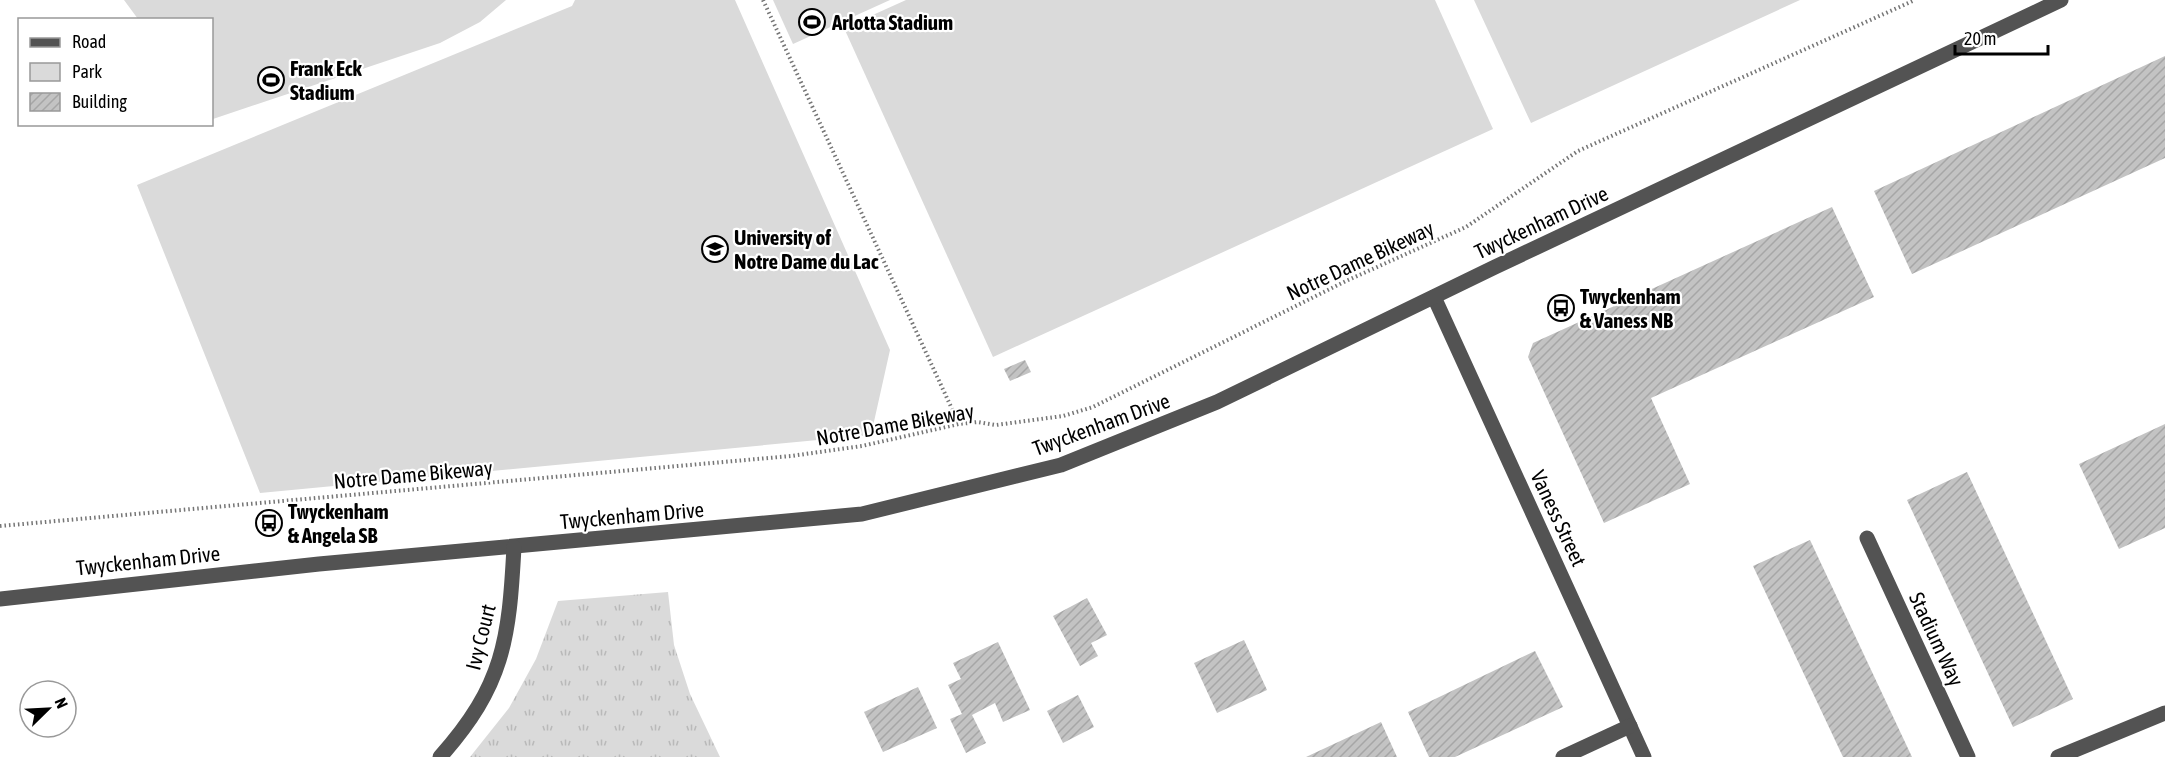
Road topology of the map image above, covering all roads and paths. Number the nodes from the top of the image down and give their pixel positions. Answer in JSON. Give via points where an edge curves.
{"nodes":[{"id":1,"x":763,"y":0,"type":"edge"},
{"id":2,"x":1915,"y":0,"type":"edge"},
{"id":3,"x":2061,"y":0,"type":"edge"},
{"id":4,"x":1434,"y":297,"type":"junction"},
{"id":5,"x":959,"y":424,"type":"junction"},
{"id":6,"x":0,"y":526,"type":"edge"},
{"id":7,"x":1867,"y":538,"type":"dead end"},
{"id":8,"x":514,"y":547,"type":"junction"},
{"id":9,"x":0,"y":599,"type":"edge"},
{"id":10,"x":2165,"y":713,"type":"edge"},
{"id":11,"x":1630,"y":726,"type":"junction"},
{"id":12,"x":440,"y":757,"type":"edge"},
{"id":13,"x":1563,"y":757,"type":"edge"},
{"id":14,"x":1644,"y":757,"type":"edge"},
{"id":15,"x":1968,"y":757,"type":"edge"},
{"id":16,"x":2058,"y":757,"type":"edge"}],
"edges":[{"from":1,"to":5,"type":"path"},
{"from":2,"to":5,"type":"path","name":"Notre Dame Bikeway","via":[[1578,151],[1466,227],[1346,281],[1106,401],[1064,416],[1027,422]]},
{"from":3,"to":4,"type":"street","name":"Twyckenham Drive"},
{"from":4,"to":8,"type":"street","name":"Twyckenham Drive","via":[[1216,402],[1061,465],[862,514]]},
{"from":4,"to":11,"type":"street","name":"Vaness Street"},
{"from":5,"to":6,"type":"path","name":"Notre Dame Bikeway","via":[[862,446],[791,456]]},
{"from":7,"to":15,"type":"street","name":"Stadium Way"},
{"from":8,"to":9,"type":"street","name":"Twyckenham Drive"},
{"from":8,"to":12,"type":"street","name":"Ivy Court","via":[[510,622],[497,673],[467,727]]},
{"from":10,"to":16,"type":"street"},
{"from":11,"to":13,"type":"street"},
{"from":11,"to":14,"type":"street","name":"Vaness Street"}]}
